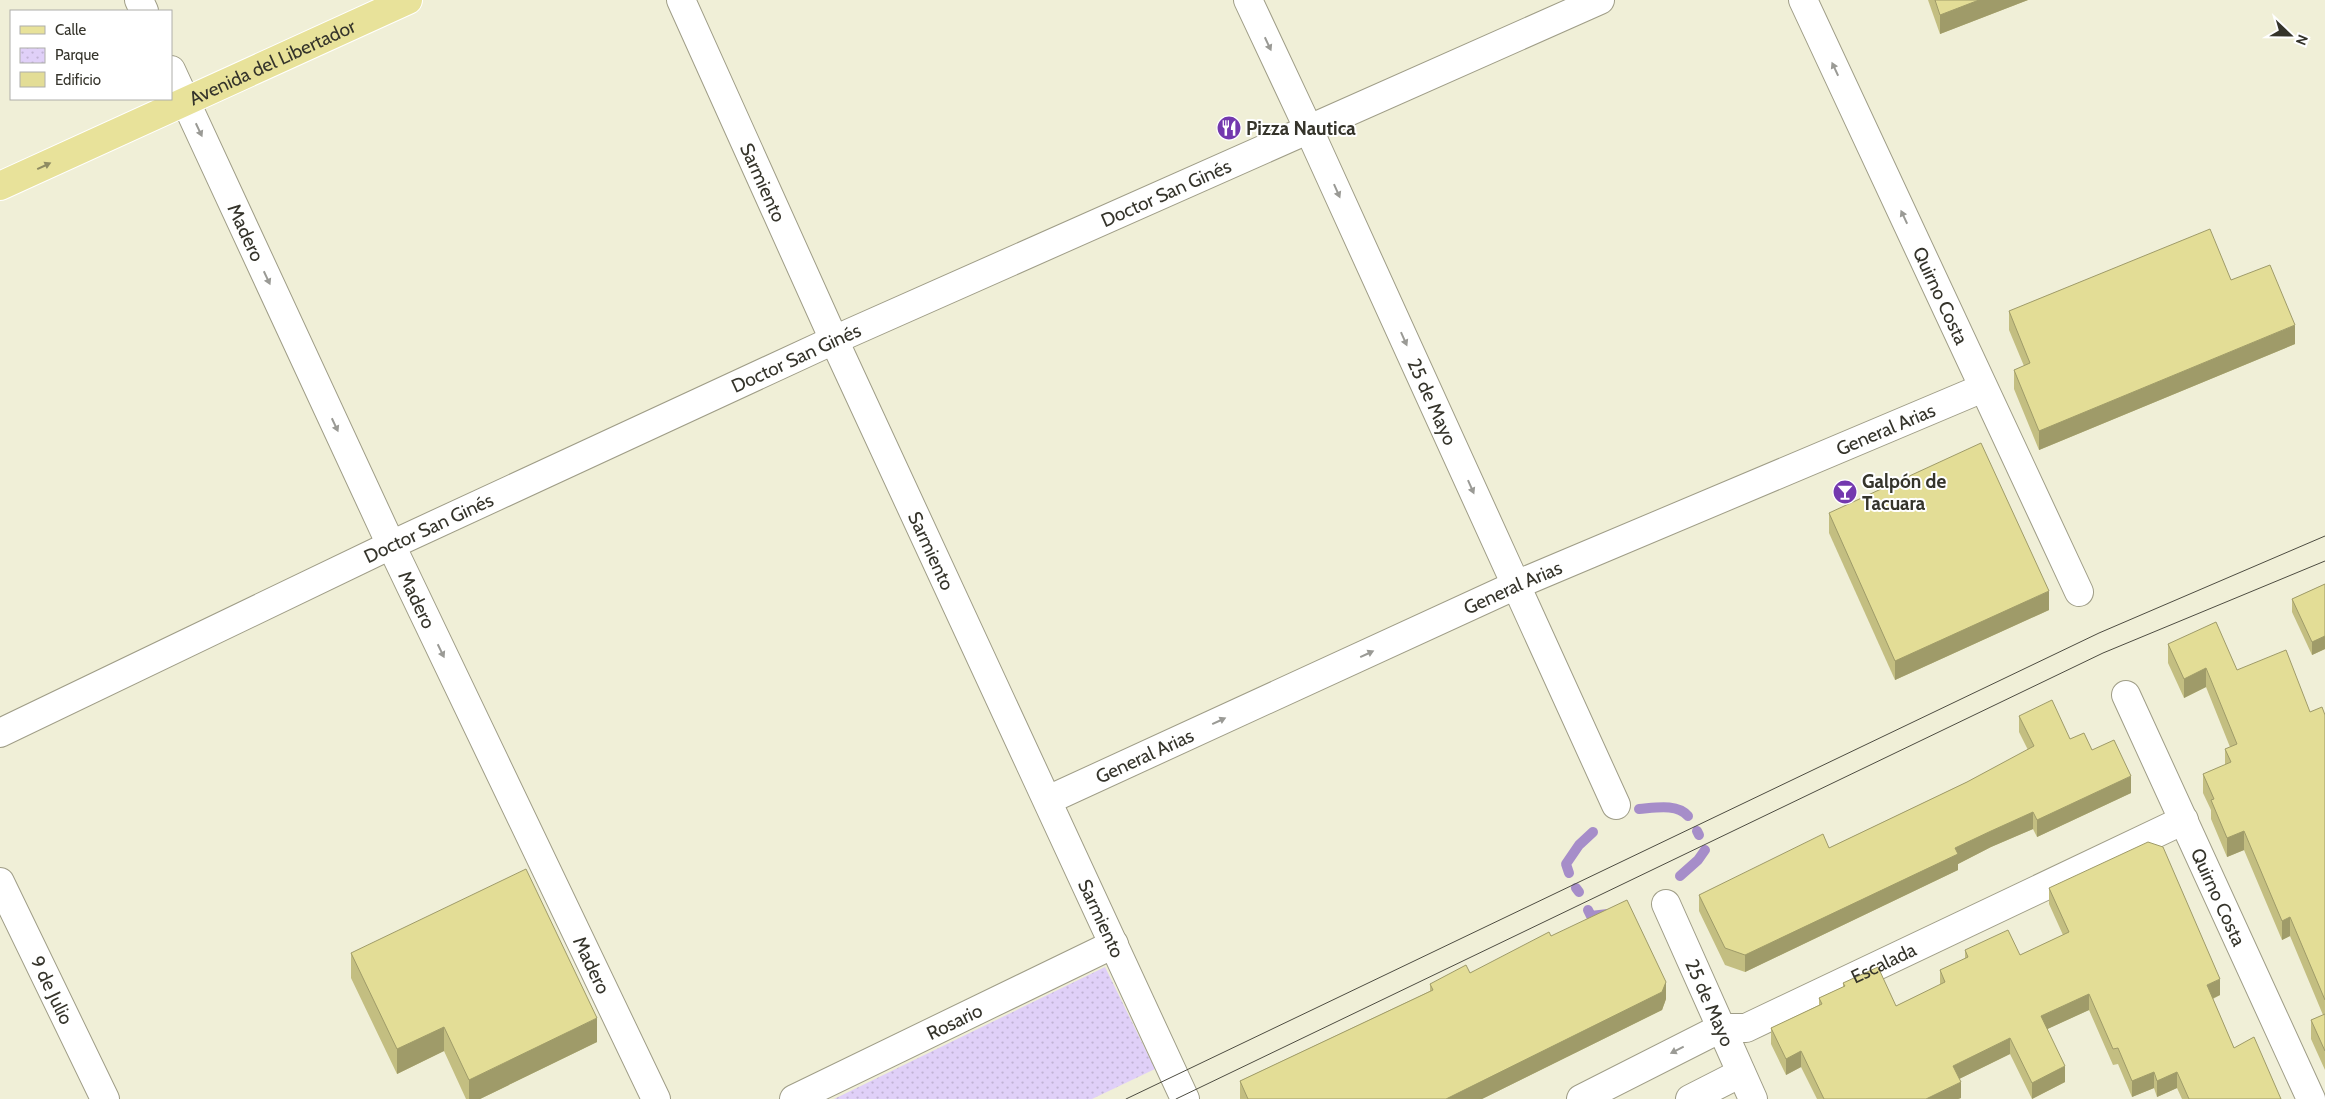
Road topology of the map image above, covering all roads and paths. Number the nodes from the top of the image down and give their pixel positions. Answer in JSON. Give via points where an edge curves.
{"nodes":[{"id":1,"x":408,"y":0,"type":"edge"},
{"id":2,"x":681,"y":0,"type":"edge"},
{"id":3,"x":1248,"y":0,"type":"edge"},
{"id":4,"x":1600,"y":0,"type":"edge"},
{"id":5,"x":1807,"y":1,"type":"edge"},
{"id":6,"x":172,"y":72,"type":"edge"},
{"id":7,"x":186,"y":101,"type":"junction"},
{"id":8,"x":1309,"y":130,"type":"junction"},
{"id":9,"x":0,"y":186,"type":"edge"},
{"id":10,"x":834,"y":340,"type":"junction"},
{"id":11,"x":1983,"y":388,"type":"junction"},
{"id":12,"x":391,"y":545,"type":"junction"},
{"id":13,"x":1516,"y":585,"type":"junction"},
{"id":14,"x":2079,"y":592,"type":"dead end"},
{"id":15,"x":2126,"y":695,"type":"dead end"},
{"id":16,"x":0,"y":733,"type":"edge"},
{"id":17,"x":1048,"y":800,"type":"junction"},
{"id":18,"x":1616,"y":804,"type":"dead end"},
{"id":19,"x":2184,"y":820,"type":"junction"},
{"id":20,"x":0,"y":882,"type":"edge"},
{"id":21,"x":1666,"y":904,"type":"dead end"},
{"id":22,"x":1114,"y":944,"type":"junction"},
{"id":23,"x":1721,"y":1028,"type":"junction"},
{"id":24,"x":1741,"y":1073,"type":"junction"},
{"id":25,"x":105,"y":1099,"type":"edge"},
{"id":26,"x":656,"y":1099,"type":"edge"},
{"id":27,"x":794,"y":1099,"type":"edge"},
{"id":28,"x":1185,"y":1099,"type":"edge"},
{"id":29,"x":1581,"y":1099,"type":"edge"},
{"id":30,"x":1690,"y":1099,"type":"edge"},
{"id":31,"x":1753,"y":1099,"type":"edge"},
{"id":32,"x":2311,"y":1099,"type":"edge"}],
"edges":[{"from":1,"to":7,"type":"main road","name":"Avenida del Libertador"},
{"from":2,"to":10,"type":"street","name":"Sarmiento"},
{"from":3,"to":8,"type":"street","name":"25 de Mayo","one_way":true},
{"from":4,"to":8,"type":"street","name":"Doctor San Ginés"},
{"from":11,"to":5,"type":"street","name":"Quirno Costa","one_way":true},
{"from":6,"to":7,"type":"street","name":"Madero"},
{"from":9,"to":7,"type":"main road","name":"Avenida del Libertador","one_way":true},
{"from":7,"to":12,"type":"street","name":"Madero","one_way":true},
{"from":8,"to":10,"type":"street","name":"Doctor San Ginés"},
{"from":8,"to":13,"type":"street","name":"25 de Mayo","one_way":true},
{"from":10,"to":12,"type":"street","name":"Doctor San Ginés"},
{"from":10,"to":17,"type":"street","name":"Sarmiento"},
{"from":11,"to":13,"type":"street","name":"General Arias"},
{"from":11,"to":14,"type":"street","name":"Quirno Costa"},
{"from":12,"to":16,"type":"street","name":"Doctor San Ginés"},
{"from":12,"to":26,"type":"street","name":"Madero","one_way":true},
{"from":17,"to":13,"type":"street","name":"General Arias","one_way":true},
{"from":13,"to":18,"type":"street","name":"25 de Mayo"},
{"from":15,"to":19,"type":"street","name":"Quirno Costa"},
{"from":17,"to":22,"type":"street","name":"Sarmiento"},
{"from":19,"to":23,"type":"street","name":"Escalada","via":[[1746,1028]]},
{"from":19,"to":32,"type":"street","name":"Quirno Costa"},
{"from":20,"to":25,"type":"street","name":"9 de Julio"},
{"from":21,"to":23,"type":"street","name":"25 de Mayo"},
{"from":22,"to":27,"type":"street","name":"Rosario"},
{"from":22,"to":28,"type":"street","name":"Sarmiento"},
{"from":23,"to":24,"type":"street","name":"25 de Mayo"},
{"from":23,"to":29,"type":"street","name":"Escalada","one_way":true},
{"from":24,"to":30,"type":"street"},
{"from":24,"to":31,"type":"street","name":"25 de Mayo"}]}
